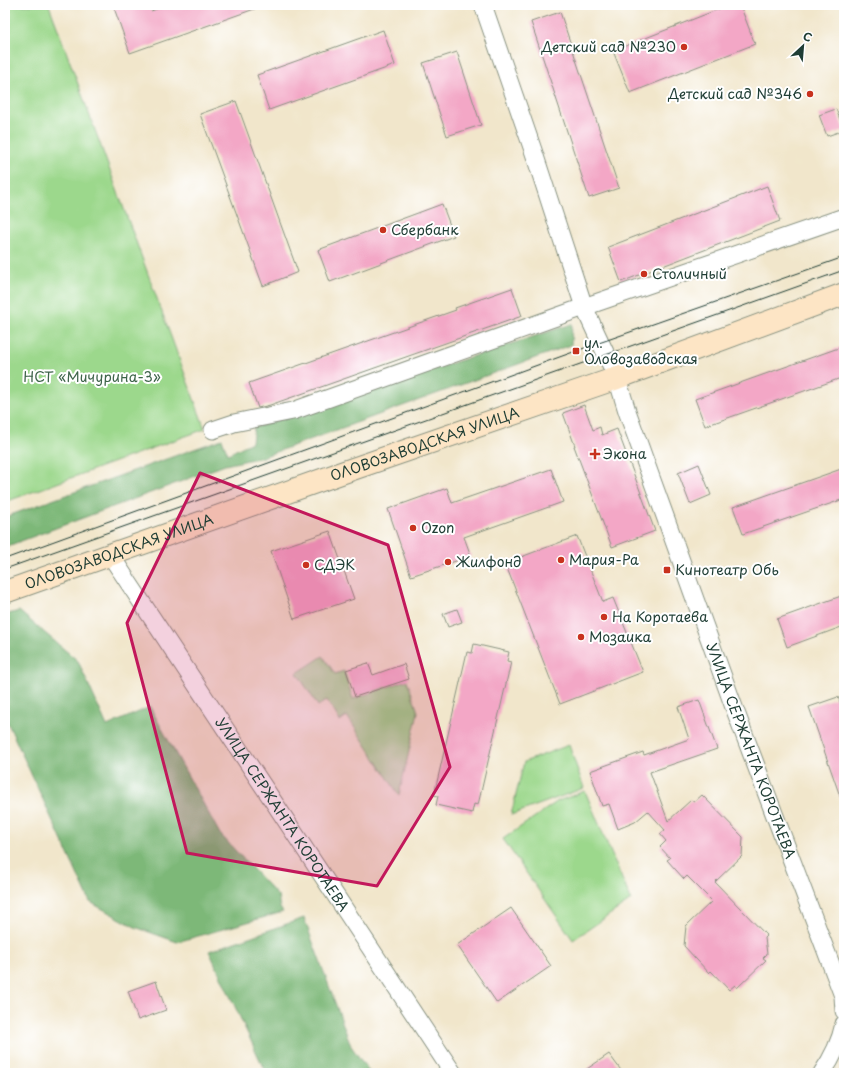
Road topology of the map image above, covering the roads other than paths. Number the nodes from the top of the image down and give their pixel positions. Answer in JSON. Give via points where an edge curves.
{"nodes":[{"id":1,"x":483,"y":5,"type":"edge"},
{"id":2,"x":844,"y":217,"type":"edge"},
{"id":3,"x":844,"y":294,"type":"edge"},
{"id":4,"x":584,"y":306,"type":"junction"},
{"id":5,"x":617,"y":378,"type":"junction"},
{"id":6,"x":213,"y":430,"type":"dead end"},
{"id":7,"x":111,"y":556,"type":"junction"},
{"id":8,"x":5,"y":592,"type":"edge"},
{"id":9,"x":844,"y":1011,"type":"edge"},
{"id":10,"x":844,"y":1024,"type":"edge"},
{"id":11,"x":453,"y":1073,"type":"edge"},
{"id":12,"x":822,"y":1073,"type":"edge"}],
"edges":[{"from":1,"to":4,"type":"street","name":"УЛИЦА СЕРЖАНТА КОРОТАЕВА"},
{"from":2,"to":4,"type":"street"},
{"from":3,"to":5,"type":"street","name":"ОЛОВОЗАВОДСКАЯ УЛИЦА"},
{"from":4,"to":5,"type":"street","name":"УЛИЦА СЕРЖАНТА КОРОТАЕВА"},
{"from":4,"to":6,"type":"street","via":[[293,411]]},
{"from":5,"to":7,"type":"street","name":"ОЛОВОЗАВОДСКАЯ УЛИЦА"},
{"from":5,"to":9,"type":"street","name":"УЛИЦА СЕРЖАНТА КОРОТАЕВА","via":[[629,419],[735,710],[843,996]]},
{"from":7,"to":8,"type":"street","name":"ОЛОВОЗАВОДСКАЯ УЛИЦА"},
{"from":7,"to":11,"type":"street","name":"УЛИЦА СЕРЖАНТА КОРОТАЕВА"},
{"from":10,"to":12,"type":"street","via":[[841,1039]]}]}
